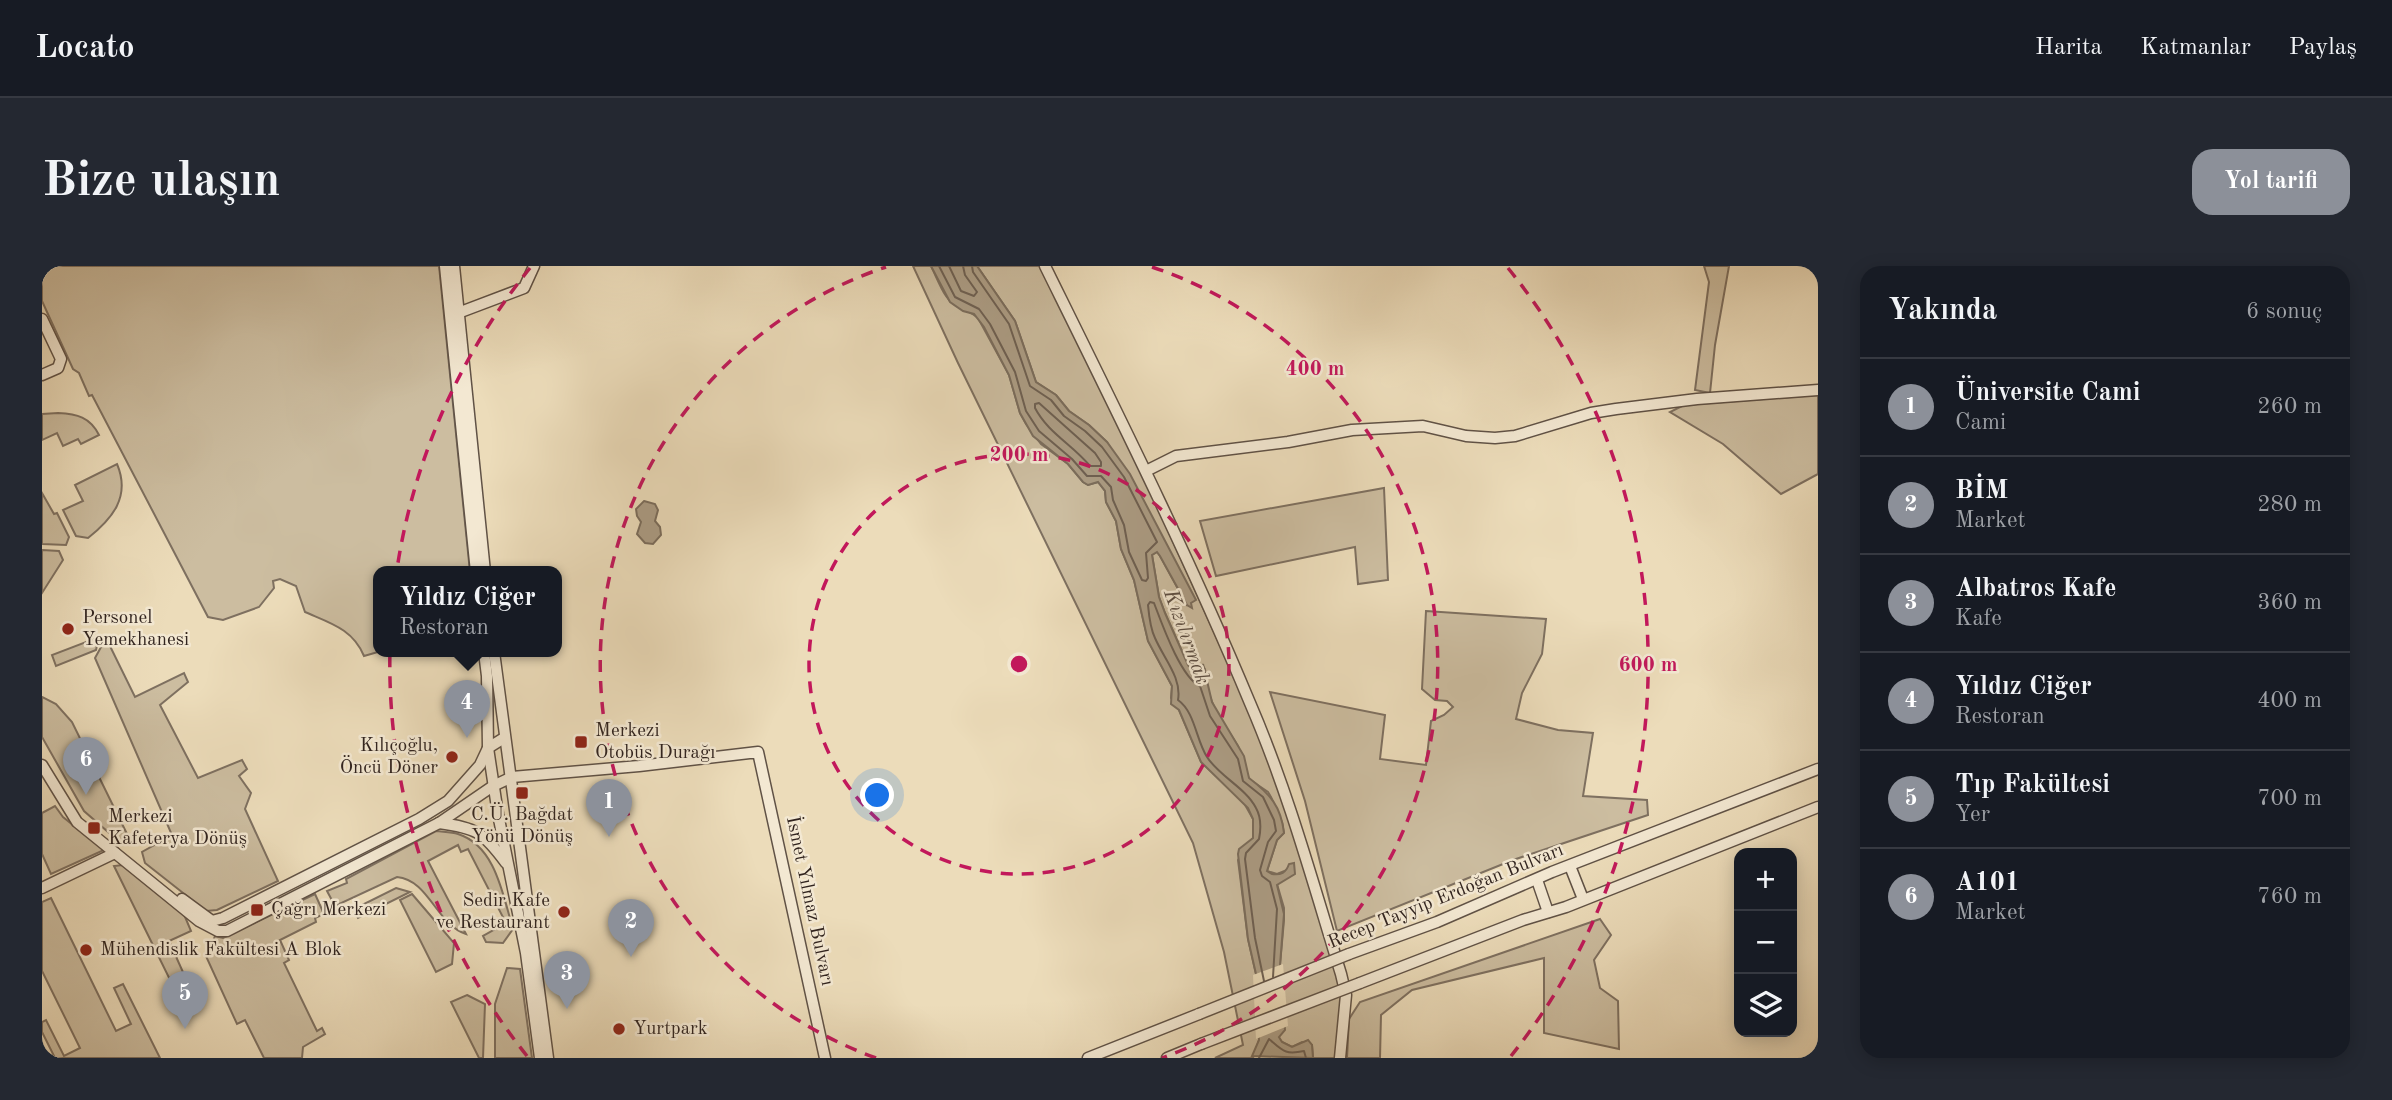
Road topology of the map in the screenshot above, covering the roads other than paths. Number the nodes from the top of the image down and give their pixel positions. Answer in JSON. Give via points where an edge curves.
{"nodes":[{"id":1,"x":445,"y":266,"type":"edge"},
{"id":2,"x":454,"y":266,"type":"edge"},
{"id":3,"x":534,"y":266,"type":"edge"},
{"id":4,"x":1045,"y":266,"type":"edge"},
{"id":5,"x":458,"y":313,"type":"junction"},
{"id":6,"x":42,"y":319,"type":"edge"},
{"id":7,"x":47,"y":341,"type":"edge"},
{"id":8,"x":42,"y":375,"type":"edge"},
{"id":9,"x":1818,"y":390,"type":"edge"},
{"id":10,"x":1146,"y":471,"type":"junction"},
{"id":11,"x":475,"y":566,"type":"edge"},
{"id":12,"x":484,"y":566,"type":"edge"},
{"id":13,"x":485,"y":657,"type":"edge"},
{"id":14,"x":495,"y":657,"type":"edge"},
{"id":15,"x":504,"y":738,"type":"junction"},
{"id":16,"x":488,"y":748,"type":"junction"},
{"id":17,"x":42,"y":757,"type":"edge"},
{"id":18,"x":42,"y":765,"type":"edge"},
{"id":19,"x":1818,"y":769,"type":"edge"},
{"id":20,"x":512,"y":778,"type":"junction"},
{"id":21,"x":494,"y":786,"type":"junction"},
{"id":22,"x":1818,"y":807,"type":"edge"},
{"id":23,"x":439,"y":823,"type":"junction"},
{"id":24,"x":115,"y":853,"type":"junction"},
{"id":25,"x":1570,"y":866,"type":"junction"},
{"id":26,"x":509,"y":867,"type":"junction"},
{"id":27,"x":1537,"y":880,"type":"junction"},
{"id":28,"x":42,"y":888,"type":"edge"},
{"id":29,"x":1583,"y":899,"type":"junction"},
{"id":30,"x":1548,"y":912,"type":"junction"},
{"id":31,"x":540,"y":1058,"type":"edge"},
{"id":32,"x":548,"y":1058,"type":"edge"},
{"id":33,"x":825,"y":1058,"type":"edge"},
{"id":34,"x":1088,"y":1058,"type":"edge"},
{"id":35,"x":1167,"y":1058,"type":"edge"},
{"id":36,"x":1340,"y":1058,"type":"edge"}],
"edges":[{"from":1,"to":11,"type":"street"},
{"from":2,"to":5,"type":"street"},
{"from":3,"to":5,"type":"street","via":[[524,288]]},
{"from":4,"to":10,"type":"street"},
{"from":5,"to":12,"type":"street"},
{"from":6,"to":7,"type":"street"},
{"from":7,"to":8,"type":"street","via":[[61,359],[58,368]]},
{"from":9,"to":10,"type":"street","via":[[1616,408],[1495,438],[1423,426],[1378,427],[1176,456]]},
{"from":10,"to":36,"type":"street","via":[[1251,704],[1298,832],[1346,995]]},
{"from":13,"to":16,"type":"street"},
{"from":14,"to":15,"type":"street"},
{"from":15,"to":16,"type":"street"},
{"from":15,"to":20,"type":"street"},
{"from":16,"to":17,"type":"street","via":[[469,780],[448,801],[212,921],[81,819]]},
{"from":16,"to":21,"type":"street"},
{"from":18,"to":24,"type":"street","via":[[71,816]]},
{"from":19,"to":25,"type":"street","name":"Recep Tayyip Erdoğan Bulvarı"},
{"from":20,"to":21,"type":"street"},
{"from":20,"to":32,"type":"street"},
{"from":20,"to":33,"type":"street","name":"İsmet Yılmaz Bulvarı","via":[[758,752]]},
{"from":21,"to":23,"type":"street"},
{"from":21,"to":26,"type":"street"},
{"from":22,"to":29,"type":"street"},
{"from":23,"to":24,"type":"street","via":[[227,931],[199,921]]},
{"from":23,"to":26,"type":"street","via":[[481,834]]},
{"from":24,"to":28,"type":"street"},
{"from":25,"to":27,"type":"street","name":"Recep Tayyip Erdoğan Bulvarı"},
{"from":25,"to":29,"type":"street"},
{"from":26,"to":31,"type":"street"},
{"from":27,"to":30,"type":"street"},
{"from":27,"to":34,"type":"street","name":"Recep Tayyip Erdoğan Bulvarı","bridge":true},
{"from":29,"to":30,"type":"street"},
{"from":30,"to":35,"type":"street","bridge":true}]}
